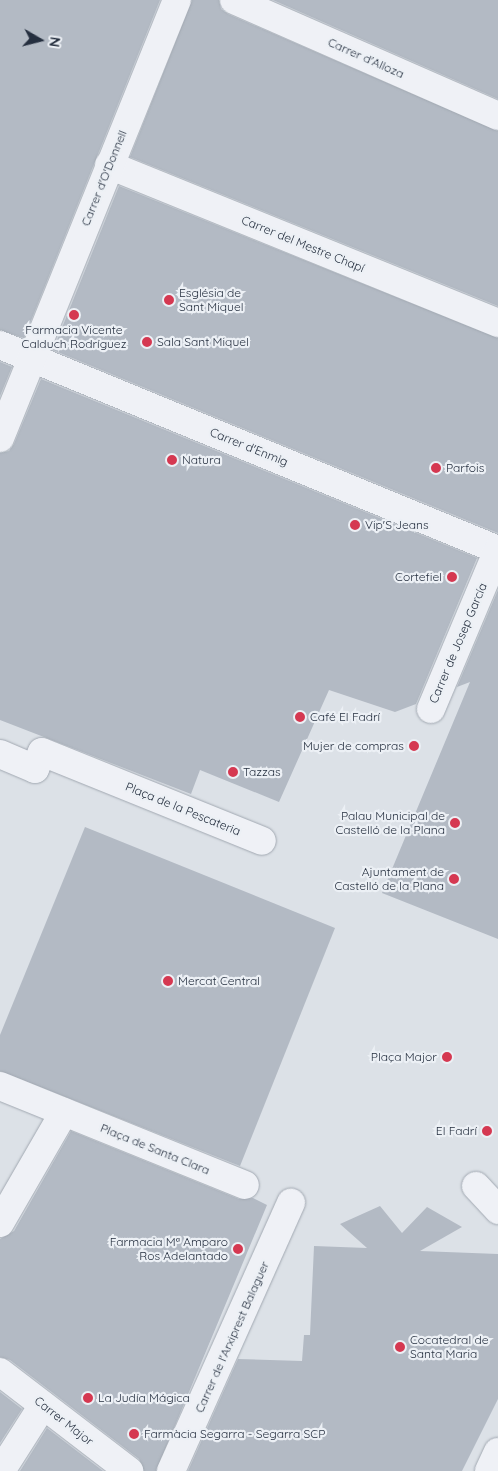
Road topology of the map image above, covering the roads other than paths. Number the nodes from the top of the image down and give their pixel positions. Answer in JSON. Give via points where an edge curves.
{"nodes":[{"id":1,"x":177,"y":0,"type":"edge"},
{"id":2,"x":234,"y":0,"type":"edge"},
{"id":3,"x":498,"y":116,"type":"edge"},
{"id":4,"x":109,"y":165,"type":"junction"},
{"id":5,"x":498,"y":324,"type":"edge"},
{"id":6,"x":0,"y":344,"type":"edge"},
{"id":7,"x":32,"y":358,"type":"junction"},
{"id":8,"x":0,"y":438,"type":"edge"},
{"id":9,"x":498,"y":550,"type":"edge"},
{"id":10,"x":431,"y":709,"type":"dead end"},
{"id":11,"x":0,"y":754,"type":"edge"},
{"id":12,"x":262,"y":841,"type":"dead end"},
{"id":13,"x":0,"y":1086,"type":"edge"},
{"id":14,"x":64,"y":1112,"type":"junction"},
{"id":15,"x":246,"y":1185,"type":"dead end"},
{"id":16,"x":476,"y":1186,"type":"dead end"},
{"id":17,"x":291,"y":1203,"type":"dead end"},
{"id":18,"x":498,"y":1210,"type":"edge"},
{"id":19,"x":0,"y":1223,"type":"edge"},
{"id":20,"x":0,"y":1372,"type":"edge"},
{"id":21,"x":43,"y":1405,"type":"junction"},
{"id":22,"x":498,"y":1452,"type":"edge"},
{"id":23,"x":1,"y":1471,"type":"edge"},
{"id":24,"x":129,"y":1471,"type":"edge"},
{"id":25,"x":171,"y":1471,"type":"edge"},
{"id":26,"x":488,"y":1471,"type":"edge"}],
"edges":[{"from":1,"to":4,"type":"street","name":"Carrer d'O'Donnell"},
{"from":2,"to":3,"type":"street","name":"Carrer d'Alloza"},
{"from":4,"to":5,"type":"street","name":"Carrer del Mestre Chapí"},
{"from":4,"to":7,"type":"street","name":"Carrer d'O'Donnell"},
{"from":6,"to":7,"type":"street","name":"Carrer d'Enmig"},
{"from":7,"to":8,"type":"street","name":"Carrer d'O'Donnell"},
{"from":7,"to":9,"type":"street","name":"Carrer d'Enmig"},
{"from":9,"to":10,"type":"street","name":"Carrer de Josep García"},
{"from":11,"to":12,"type":"street","name":"Plaça de la Pescateria","via":[[35,769],[42,752]]},
{"from":13,"to":14,"type":"street","name":"Plaça de Santa Clara"},
{"from":14,"to":15,"type":"street","name":"Plaça de Santa Clara"},
{"from":14,"to":19,"type":"street"},
{"from":16,"to":18,"type":"street"},
{"from":17,"to":25,"type":"street","name":"Carrer de l'Arxiprest Balaguer"},
{"from":20,"to":21,"type":"street","name":"Carrer Major"},
{"from":21,"to":23,"type":"street"},
{"from":21,"to":24,"type":"street","name":"Carrer Major"},
{"from":22,"to":26,"type":"street"}]}
